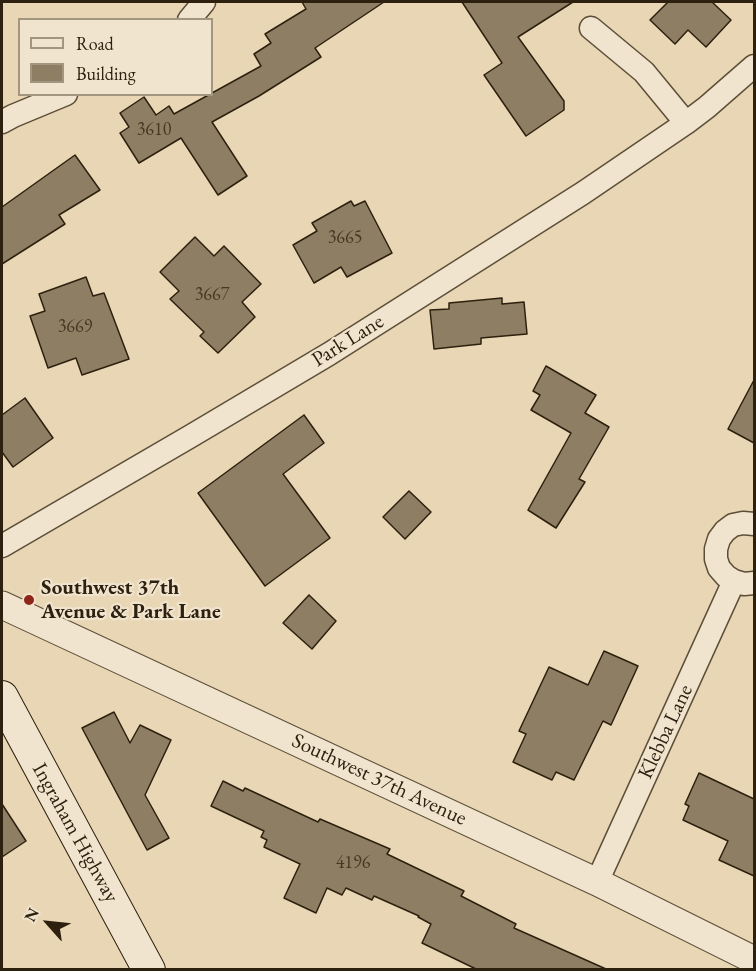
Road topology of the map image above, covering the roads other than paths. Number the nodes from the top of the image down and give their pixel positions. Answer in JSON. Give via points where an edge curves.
{"nodes":[{"id":1,"x":204,"y":2,"type":"edge"},
{"id":2,"x":191,"y":18,"type":"edge"},
{"id":3,"x":591,"y":27,"type":"dead end"},
{"id":4,"x":754,"y":66,"type":"edge"},
{"id":5,"x":61,"y":96,"type":"edge"},
{"id":6,"x":2,"y":122,"type":"edge"},
{"id":7,"x":686,"y":123,"type":"junction"},
{"id":8,"x":754,"y":524,"type":"edge"},
{"id":9,"x":2,"y":546,"type":"edge"},
{"id":10,"x":744,"y":582,"type":"edge"},
{"id":11,"x":2,"y":605,"type":"edge"},
{"id":12,"x":2,"y":697,"type":"edge"},
{"id":13,"x":597,"y":882,"type":"junction"},
{"id":14,"x":754,"y":960,"type":"edge"},
{"id":15,"x":148,"y":969,"type":"edge"}],
"edges":[{"from":1,"to":2,"type":"street"},
{"from":3,"to":7,"type":"street","via":[[644,72]]},
{"from":4,"to":7,"type":"street","name":"Park Lane"},
{"from":5,"to":6,"type":"street"},
{"from":7,"to":9,"type":"street","name":"Park Lane","via":[[329,354]]},
{"from":8,"to":10,"type":"street","name":"Klebba Lane","via":[[733,525],[719,539],[716,549],[716,559],[726,576]]},
{"from":10,"to":13,"type":"street","name":"Klebba Lane"},
{"from":11,"to":13,"type":"street","name":"Southwest 37th Avenue"},
{"from":12,"to":15,"type":"main road","name":"Ingraham Highway"},
{"from":13,"to":14,"type":"street","name":"Southwest 37th Avenue"}]}
